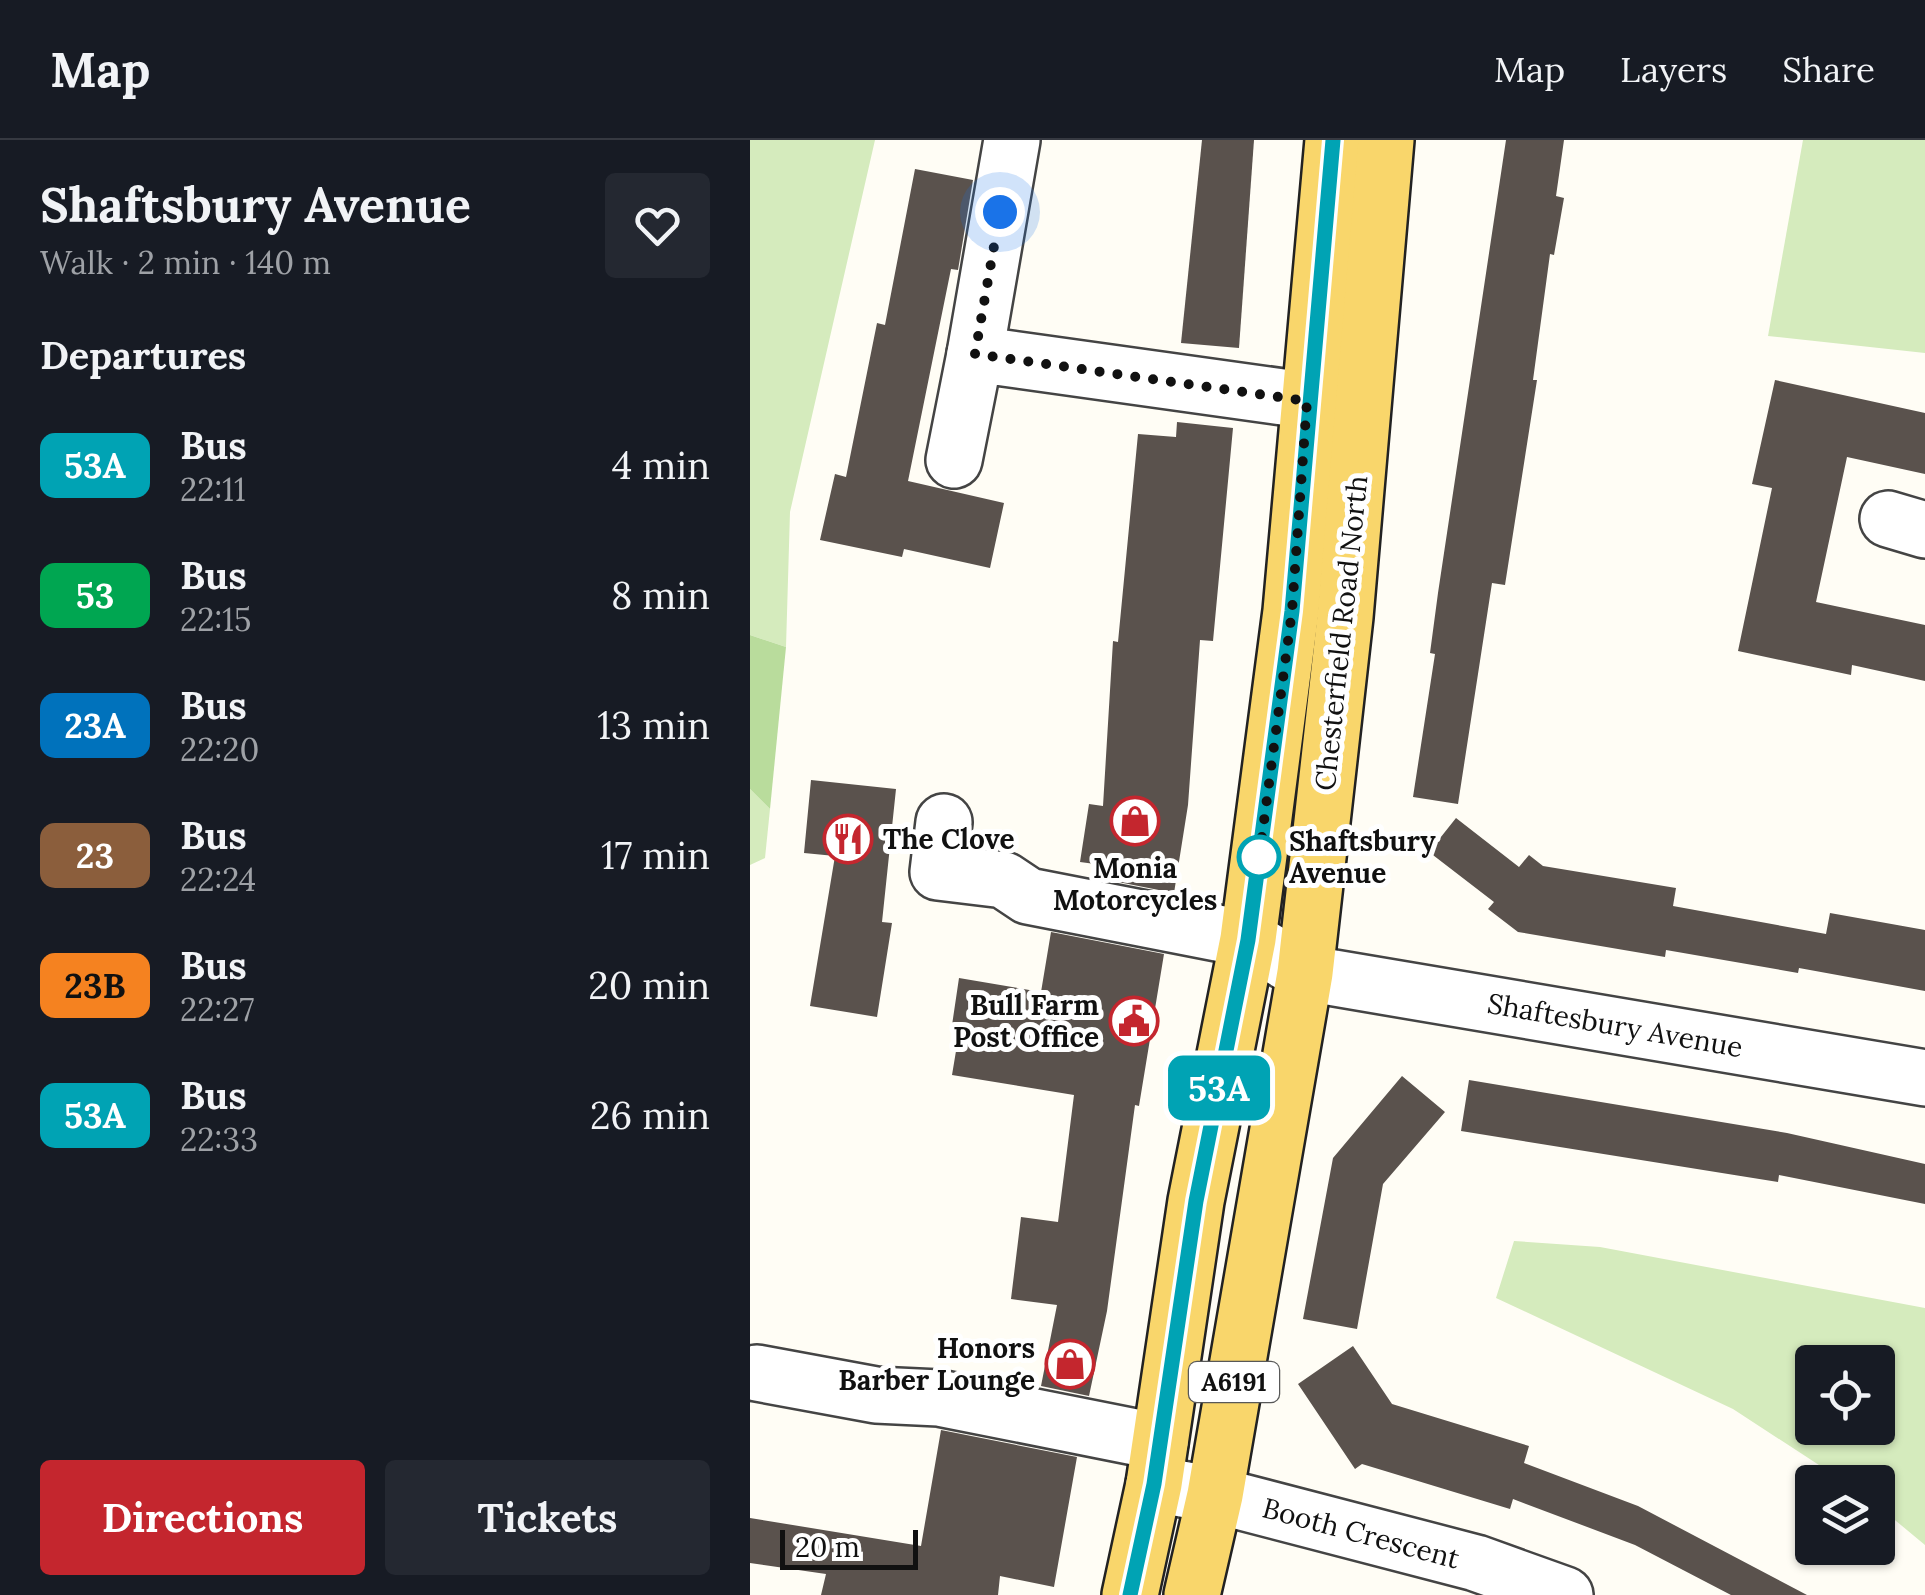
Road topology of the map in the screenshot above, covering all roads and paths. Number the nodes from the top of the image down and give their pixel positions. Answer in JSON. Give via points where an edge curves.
{"nodes":[{"id":1,"x":1012,"y":140,"type":"edge"},
{"id":2,"x":1333,"y":140,"type":"edge"},
{"id":3,"x":1386,"y":140,"type":"edge"},
{"id":4,"x":975,"y":354,"type":"junction"},
{"id":5,"x":1307,"y":401,"type":"junction"},
{"id":6,"x":1363,"y":408,"type":"junction"},
{"id":7,"x":954,"y":460,"type":"dead end"},
{"id":8,"x":944,"y":822,"type":"dead end"},
{"id":9,"x":1248,"y":940,"type":"junction"},
{"id":10,"x":1305,"y":973,"type":"junction"},
{"id":11,"x":1925,"y":1078,"type":"edge"},
{"id":12,"x":757,"y":1373,"type":"dead end"},
{"id":13,"x":1157,"y":1463,"type":"junction"},
{"id":14,"x":1215,"y":1495,"type":"junction"},
{"id":15,"x":1130,"y":1595,"type":"edge"},
{"id":16,"x":1192,"y":1595,"type":"edge"},
{"id":17,"x":1565,"y":1595,"type":"edge"}],
"edges":[{"from":1,"to":4,"type":"street"},
{"from":2,"to":5,"type":"main road","name":"Chesterfield Road North","number":"A6191"},
{"from":3,"to":6,"type":"main road","name":"Chesterfield Road North","number":"A6191"},
{"from":4,"to":5,"type":"street"},
{"from":4,"to":7,"type":"street"},
{"from":5,"to":6,"type":"street"},
{"from":5,"to":9,"type":"main road","name":"Chesterfield Road North","number":"A6191","via":[[1292,611]]},
{"from":6,"to":10,"type":"main road","name":"Chesterfield Road North","number":"A6191"},
{"from":8,"to":9,"type":"street","via":[[938,872],[1004,880],[1028,896]]},
{"from":9,"to":10,"type":"street"},
{"from":9,"to":13,"type":"main road","name":"Chesterfield Road North","number":"A6191","via":[[1196,1201]]},
{"from":10,"to":11,"type":"street","name":"Shaftesbury Avenue"},
{"from":10,"to":14,"type":"main road","name":"Chesterfield Road North","number":"A6191"},
{"from":12,"to":13,"type":"street","name":"Booth Crescent","via":[[939,1398]]},
{"from":13,"to":14,"type":"street","name":"Booth Crescent"},
{"from":13,"to":15,"type":"main road","name":"Chesterfield Road North","number":"A6191"},
{"from":14,"to":16,"type":"main road","name":"Chesterfield Road North","number":"A6191"},
{"from":14,"to":17,"type":"street","name":"Booth Crescent","via":[[1476,1563]]}]}
